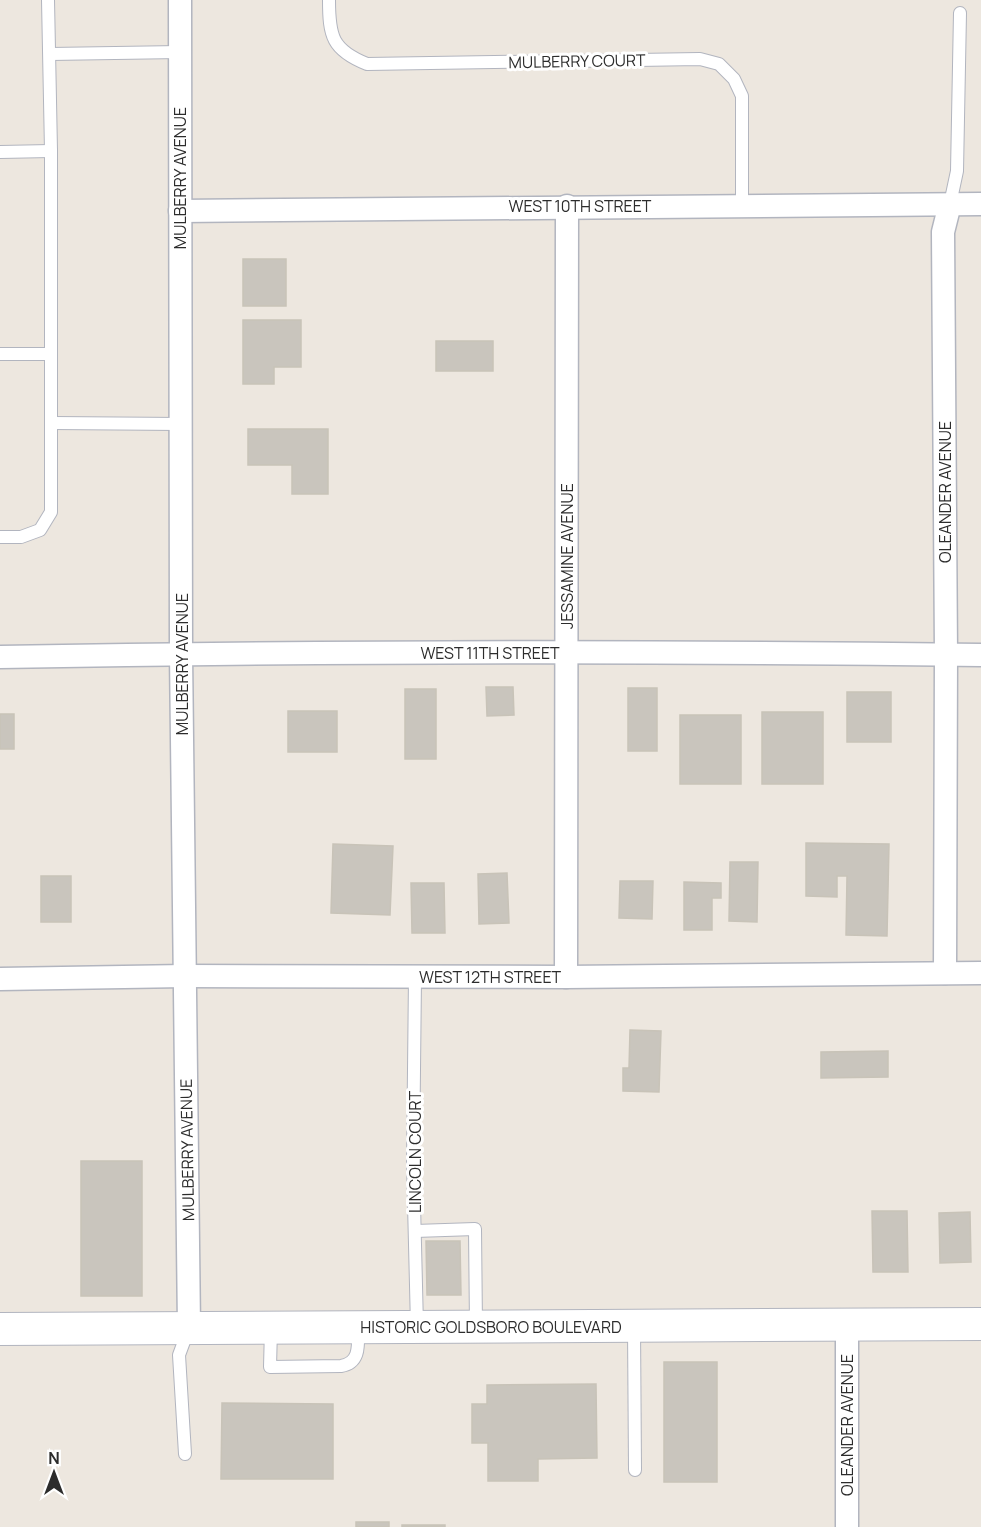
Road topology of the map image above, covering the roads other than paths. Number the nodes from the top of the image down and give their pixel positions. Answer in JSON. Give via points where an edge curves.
{"nodes":[{"id":1,"x":48,"y":0,"type":"edge"},
{"id":2,"x":180,"y":0,"type":"edge"},
{"id":3,"x":329,"y":0,"type":"edge"},
{"id":4,"x":960,"y":14,"type":"dead end"},
{"id":5,"x":180,"y":52,"type":"junction"},
{"id":6,"x":50,"y":54,"type":"junction"},
{"id":7,"x":0,"y":152,"type":"edge"},
{"id":8,"x":51,"y":152,"type":"junction"},
{"id":9,"x":950,"y":204,"type":"junction"},
{"id":10,"x":981,"y":204,"type":"edge"},
{"id":11,"x":567,"y":206,"type":"junction"},
{"id":12,"x":742,"y":206,"type":"junction"},
{"id":13,"x":180,"y":211,"type":"junction"},
{"id":14,"x":0,"y":354,"type":"edge"},
{"id":15,"x":50,"y":354,"type":"junction"},
{"id":16,"x":52,"y":423,"type":"junction"},
{"id":17,"x":181,"y":424,"type":"junction"},
{"id":18,"x":0,"y":537,"type":"edge"},
{"id":19,"x":567,"y":652,"type":"junction"},
{"id":20,"x":181,"y":654,"type":"junction"},
{"id":21,"x":946,"y":654,"type":"junction"},
{"id":22,"x":981,"y":655,"type":"edge"},
{"id":23,"x":0,"y":657,"type":"edge"},
{"id":24,"x":945,"y":973,"type":"junction"},
{"id":25,"x":981,"y":973,"type":"edge"},
{"id":26,"x":185,"y":976,"type":"junction"},
{"id":27,"x":415,"y":977,"type":"junction"},
{"id":28,"x":566,"y":977,"type":"junction"},
{"id":29,"x":0,"y":979,"type":"edge"},
{"id":30,"x":415,"y":1231,"type":"junction"},
{"id":31,"x":847,"y":1324,"type":"junction"},
{"id":32,"x":981,"y":1324,"type":"edge"},
{"id":33,"x":417,"y":1327,"type":"junction"},
{"id":34,"x":476,"y":1327,"type":"junction"},
{"id":35,"x":634,"y":1327,"type":"junction"},
{"id":36,"x":189,"y":1328,"type":"junction"},
{"id":37,"x":271,"y":1328,"type":"junction"},
{"id":38,"x":358,"y":1328,"type":"junction"},
{"id":39,"x":0,"y":1329,"type":"edge"},
{"id":40,"x":185,"y":1454,"type":"dead end"},
{"id":41,"x":635,"y":1470,"type":"dead end"},
{"id":42,"x":847,"y":1527,"type":"edge"}],
"edges":[{"from":1,"to":6,"type":"lane"},
{"from":2,"to":5,"type":"street","name":"MULBERRY AVENUE"},
{"from":3,"to":12,"type":"lane","name":"MULBERRY COURT","via":[[329,26],[338,45],[350,57],[367,64],[700,59],[719,64],[734,79],[742,96]]},
{"from":4,"to":9,"type":"lane","name":"OLEANDER AVENUE","via":[[957,171]]},
{"from":5,"to":6,"type":"lane"},
{"from":5,"to":13,"type":"street","name":"MULBERRY AVENUE"},
{"from":6,"to":8,"type":"lane"},
{"from":7,"to":8,"type":"lane"},
{"from":8,"to":15,"type":"lane"},
{"from":9,"to":10,"type":"street","name":"WEST 10TH STREET"},
{"from":9,"to":12,"type":"street","name":"WEST 10TH STREET"},
{"from":9,"to":21,"type":"street","name":"OLEANDER AVENUE","via":[[943,232]]},
{"from":11,"to":12,"type":"street","name":"WEST 10TH STREET"},
{"from":11,"to":13,"type":"street","name":"WEST 10TH STREET"},
{"from":11,"to":19,"type":"street","name":"JESSAMINE AVENUE"},
{"from":13,"to":17,"type":"street","name":"MULBERRY AVENUE"},
{"from":14,"to":15,"type":"lane"},
{"from":15,"to":16,"type":"lane"},
{"from":16,"to":17,"type":"lane"},
{"from":16,"to":18,"type":"lane","via":[[51,512],[40,530],[21,537]]},
{"from":17,"to":20,"type":"street","name":"MULBERRY AVENUE"},
{"from":19,"to":20,"type":"street","name":"WEST 11TH STREET"},
{"from":19,"to":21,"type":"street","name":"WEST 11TH STREET"},
{"from":19,"to":28,"type":"street","name":"JESSAMINE AVENUE"},
{"from":20,"to":23,"type":"street","name":"WEST 11TH STREET"},
{"from":20,"to":26,"type":"street","name":"MULBERRY AVENUE"},
{"from":21,"to":22,"type":"street","name":"WEST 11TH STREET"},
{"from":21,"to":24,"type":"street","name":"OLEANDER AVENUE"},
{"from":24,"to":25,"type":"street","name":"WEST 12TH STREET"},
{"from":24,"to":28,"type":"street","name":"WEST 12TH STREET"},
{"from":26,"to":27,"type":"street","name":"WEST 12TH STREET"},
{"from":26,"to":29,"type":"street","name":"WEST 12TH STREET"},
{"from":26,"to":36,"type":"street","name":"MULBERRY AVENUE"},
{"from":27,"to":28,"type":"street","name":"WEST 12TH STREET"},
{"from":27,"to":30,"type":"lane","name":"LINCOLN COURT"},
{"from":30,"to":33,"type":"lane","name":"LINCOLN COURT"},
{"from":30,"to":34,"type":"lane","via":[[475,1229]]},
{"from":31,"to":32,"type":"street","name":"HISTORIC GOLDSBORO BOULEVARD"},
{"from":31,"to":35,"type":"street","name":"HISTORIC GOLDSBORO BOULEVARD"},
{"from":31,"to":42,"type":"street","name":"OLEANDER AVENUE"},
{"from":33,"to":34,"type":"street","name":"HISTORIC GOLDSBORO BOULEVARD"},
{"from":33,"to":38,"type":"street","name":"HISTORIC GOLDSBORO BOULEVARD"},
{"from":34,"to":35,"type":"street","name":"HISTORIC GOLDSBORO BOULEVARD"},
{"from":35,"to":41,"type":"lane"},
{"from":36,"to":37,"type":"street","name":"HISTORIC GOLDSBORO BOULEVARD"},
{"from":36,"to":39,"type":"street","name":"HISTORIC GOLDSBORO BOULEVARD"},
{"from":36,"to":40,"type":"lane","via":[[178,1356]]},
{"from":37,"to":38,"type":"street","name":"HISTORIC GOLDSBORO BOULEVARD"},
{"from":37,"to":38,"type":"lane","via":[[270,1367],[351,1363],[357,1355]]}]}
